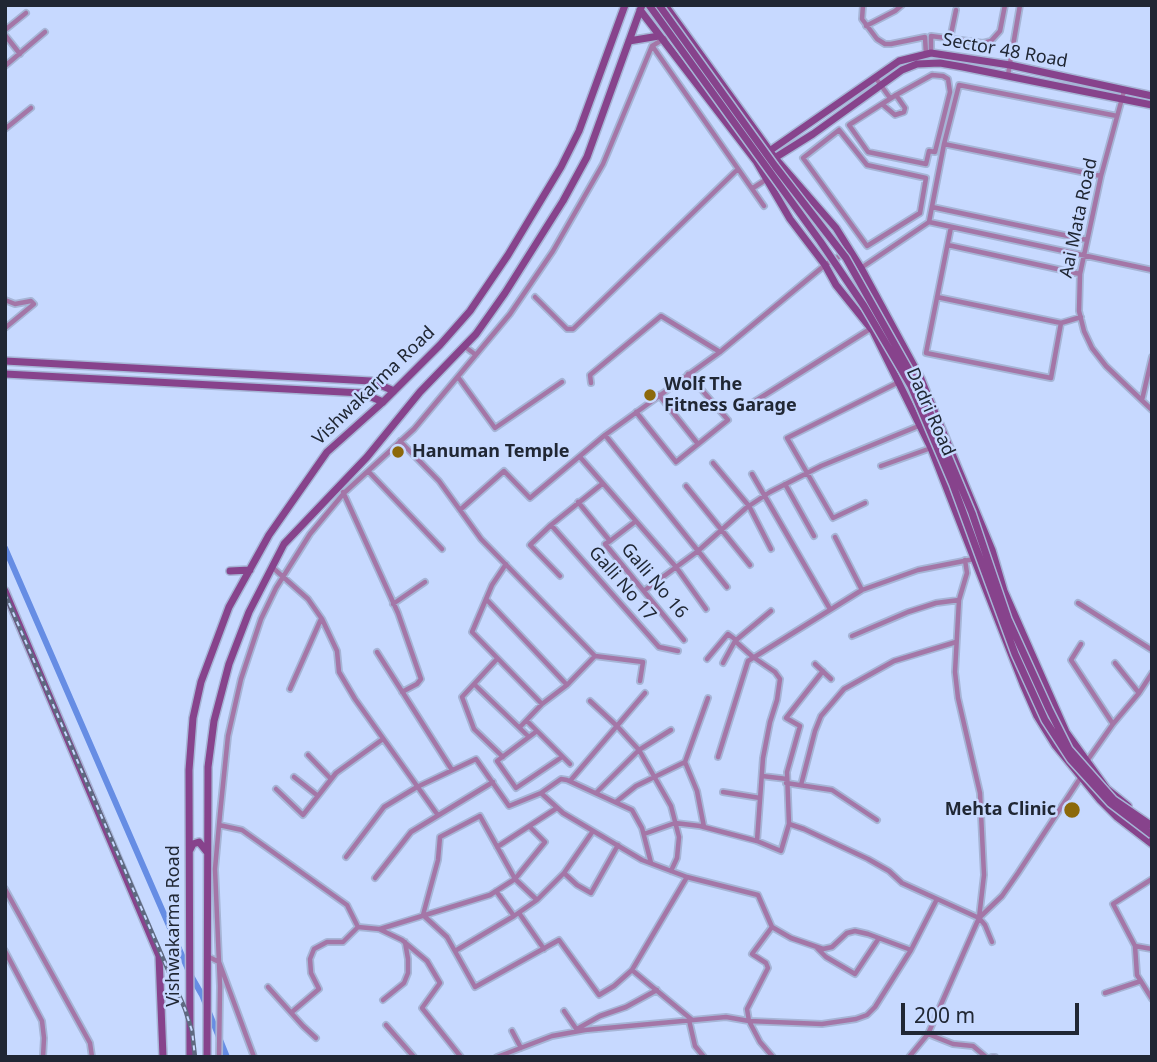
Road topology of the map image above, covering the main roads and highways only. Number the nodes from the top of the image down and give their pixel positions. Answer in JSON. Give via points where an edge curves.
{"nodes":[{"id":1,"x":625,"y":5,"type":"edge"},
{"id":2,"x":649,"y":5,"type":"edge"},
{"id":3,"x":659,"y":5,"type":"edge"},
{"id":4,"x":665,"y":5,"type":"edge"},
{"id":5,"x":641,"y":7,"type":"edge"},
{"id":6,"x":661,"y":38,"type":"junction"},
{"id":7,"x":629,"y":41,"type":"junction"},
{"id":8,"x":706,"y":62,"type":"junction"},
{"id":9,"x":688,"y":74,"type":"junction"},
{"id":10,"x":1123,"y":95,"type":"junction"},
{"id":11,"x":1152,"y":96,"type":"edge"},
{"id":12,"x":1152,"y":105,"type":"edge"},
{"id":13,"x":772,"y":154,"type":"junction"},
{"id":14,"x":758,"y":164,"type":"junction"},
{"id":15,"x":5,"y":361,"type":"edge"},
{"id":16,"x":5,"y":374,"type":"edge"},
{"id":17,"x":394,"y":391,"type":"junction"},
{"id":18,"x":383,"y":402,"type":"junction"},
{"id":19,"x":997,"y":567,"type":"junction"},
{"id":20,"x":250,"y":570,"type":"junction"},
{"id":21,"x":230,"y":571,"type":"dead end"},
{"id":22,"x":979,"y":573,"type":"junction"},
{"id":23,"x":5,"y":591,"type":"edge"},
{"id":24,"x":189,"y":824,"type":"junction"},
{"id":25,"x":208,"y":824,"type":"junction"},
{"id":26,"x":1152,"y":824,"type":"edge"},
{"id":27,"x":1152,"y":835,"type":"edge"},
{"id":28,"x":1152,"y":844,"type":"edge"},
{"id":29,"x":189,"y":850,"type":"junction"},
{"id":30,"x":208,"y":854,"type":"junction"},
{"id":31,"x":163,"y":1057,"type":"edge"},
{"id":32,"x":190,"y":1057,"type":"edge"},
{"id":33,"x":206,"y":1057,"type":"edge"}],
"edges":[{"from":1,"to":17,"type":"main road","name":"Vishwakarma Road","via":[[579,131],[508,255],[470,311]]},
{"from":2,"to":27,"type":"main road","bridge":true,"via":[[820,241],[911,386],[1045,720],[1071,760],[1110,803]]},
{"from":3,"to":26,"type":"main road","bridge":true,"via":[[846,258],[921,391],[972,513],[1008,619],[1069,749],[1114,800]]},
{"from":4,"to":8,"type":"main road","name":"Dadri Road"},
{"from":5,"to":6,"type":"main road","name":"Dadri Road"},
{"from":5,"to":7,"type":"main road","name":"Vishwakarma Road"},
{"from":6,"to":7,"type":"main road"},
{"from":6,"to":9,"type":"main road","name":"Dadri Road"},
{"from":7,"to":25,"type":"main road","name":"Vishwakarma Road","via":[[587,157],[505,293],[476,334],[284,544],[229,664],[214,721]]},
{"from":8,"to":9,"type":"main road"},
{"from":8,"to":13,"type":"main road","name":"Dadri Road"},
{"from":9,"to":14,"type":"main road","name":"Dadri Road"},
{"from":10,"to":11,"type":"main road","name":"Sector 48 Road"},
{"from":10,"to":12,"type":"main road","name":"Sector 48 Road"},
{"from":10,"to":13,"type":"main road","name":"Sector 48 Road","via":[[929,63],[909,66],[813,134]]},
{"from":10,"to":13,"type":"main road","name":"Sector 48 Road","via":[[1010,65],[928,53],[898,61]]},
{"from":13,"to":14,"type":"main road","name":"Sector 48 Road"},
{"from":13,"to":19,"type":"main road","name":"Dadri Road","via":[[836,228],[861,268],[921,379]]},
{"from":14,"to":22,"type":"main road","name":"Dadri Road","via":[[790,219],[871,329],[900,382]]},
{"from":15,"to":17,"type":"main road","via":[[371,381]]},
{"from":16,"to":18,"type":"main road","via":[[362,393]]},
{"from":17,"to":18,"type":"main road","name":"Vishwakarma Road"},
{"from":18,"to":20,"type":"main road","name":"Vishwakarma Road","via":[[327,453]]},
{"from":19,"to":22,"type":"main road"},
{"from":19,"to":26,"type":"main road","name":"Dadri Road","via":[[1066,732],[1107,789]]},
{"from":20,"to":21,"type":"main road"},
{"from":20,"to":24,"type":"main road","name":"Vishwakarma Road","via":[[229,607],[201,682],[193,718]]},
{"from":22,"to":28,"type":"main road","name":"Dadri Road","via":[[1037,716],[1055,746],[1117,817]]},
{"from":23,"to":31,"type":"main road","via":[[159,956]]},
{"from":24,"to":25,"type":"main road","via":[[198,835]]},
{"from":24,"to":29,"type":"main road","name":"Vishwakarma Road"},
{"from":25,"to":30,"type":"main road","name":"Vishwakarma Road"},
{"from":29,"to":30,"type":"main road","via":[[200,842]]},
{"from":29,"to":32,"type":"main road","name":"Vishwakarma Road"},
{"from":30,"to":33,"type":"main road","name":"Vishwakarma Road"}]}
